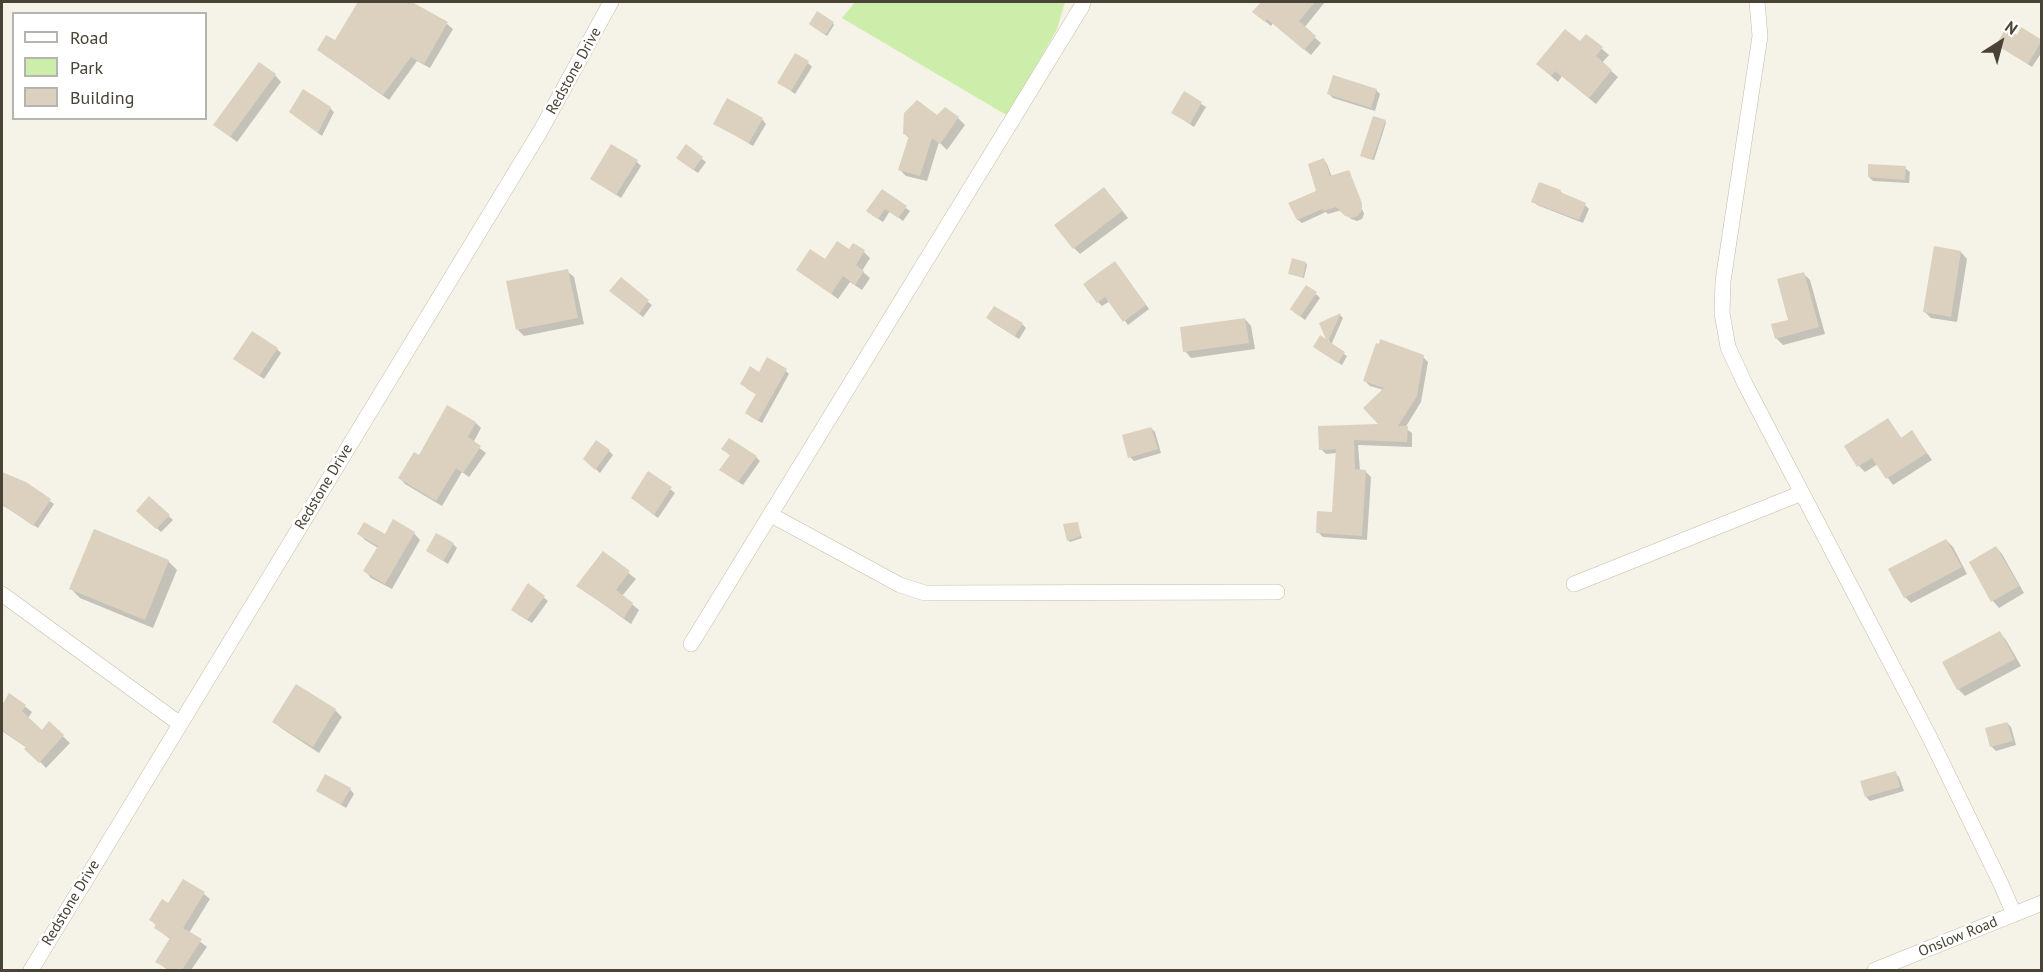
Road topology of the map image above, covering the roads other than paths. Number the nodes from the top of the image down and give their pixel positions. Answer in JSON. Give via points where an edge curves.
{"nodes":[{"id":1,"x":611,"y":2,"type":"edge"},
{"id":2,"x":1083,"y":2,"type":"edge"},
{"id":3,"x":1757,"y":2,"type":"edge"},
{"id":4,"x":1802,"y":493,"type":"junction"},
{"id":5,"x":771,"y":514,"type":"junction"},
{"id":6,"x":1574,"y":584,"type":"dead end"},
{"id":7,"x":1277,"y":592,"type":"dead end"},
{"id":8,"x":2,"y":594,"type":"edge"},
{"id":9,"x":692,"y":644,"type":"dead end"},
{"id":10,"x":180,"y":724,"type":"junction"},
{"id":11,"x":2042,"y":903,"type":"edge"},
{"id":12,"x":2014,"y":914,"type":"junction"},
{"id":13,"x":31,"y":970,"type":"edge"},
{"id":14,"x":1875,"y":970,"type":"edge"}],
"edges":[{"from":1,"to":10,"type":"street","name":"Redstone Drive","via":[[535,141]]},
{"from":2,"to":5,"type":"street"},
{"from":3,"to":4,"type":"street","via":[[1760,36],[1723,281],[1722,313],[1728,347]]},
{"from":4,"to":6,"type":"street"},
{"from":4,"to":12,"type":"street","via":[[1930,738]]},
{"from":5,"to":7,"type":"street","via":[[900,585],[925,593]]},
{"from":5,"to":9,"type":"street"},
{"from":8,"to":10,"type":"street"},
{"from":10,"to":13,"type":"street","name":"Redstone Drive"},
{"from":11,"to":12,"type":"street","name":"Onslow Road"},
{"from":12,"to":14,"type":"street","name":"Onslow Road"}]}
